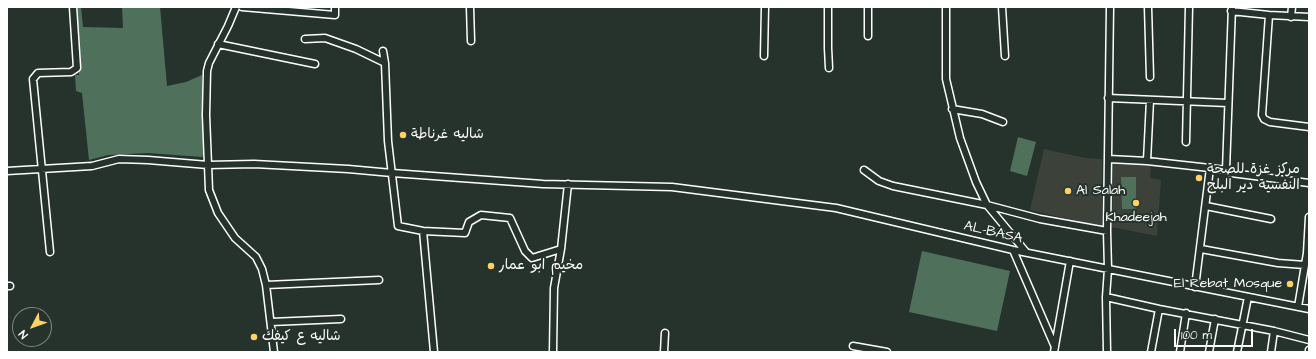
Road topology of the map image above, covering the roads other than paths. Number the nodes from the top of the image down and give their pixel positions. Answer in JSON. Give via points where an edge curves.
{"nodes":[{"id":1,"x":73,"y":7,"type":"edge"},
{"id":2,"x":236,"y":7,"type":"edge"},
{"id":3,"x":242,"y":7,"type":"edge"},
{"id":4,"x":335,"y":7,"type":"edge"},
{"id":5,"x":470,"y":7,"type":"edge"},
{"id":6,"x":765,"y":7,"type":"edge"},
{"id":7,"x":828,"y":7,"type":"edge"},
{"id":8,"x":868,"y":7,"type":"edge"},
{"id":9,"x":946,"y":7,"type":"edge"},
{"id":10,"x":1002,"y":7,"type":"edge"},
{"id":11,"x":1110,"y":7,"type":"edge"},
{"id":12,"x":1148,"y":7,"type":"edge"},
{"id":13,"x":1189,"y":7,"type":"edge"},
{"id":14,"x":1292,"y":7,"type":"edge"},
{"id":15,"x":1232,"y":9,"type":"edge"},
{"id":16,"x":1269,"y":15,"type":"junction"},
{"id":17,"x":1291,"y":17,"type":"junction"},
{"id":18,"x":1309,"y":17,"type":"edge"},
{"id":19,"x":868,"y":36,"type":"dead end"},
{"id":20,"x":305,"y":39,"type":"dead end"},
{"id":21,"x":471,"y":42,"type":"dead end"},
{"id":22,"x":218,"y":44,"type":"junction"},
{"id":23,"x":383,"y":51,"type":"dead end"},
{"id":24,"x":764,"y":56,"type":"dead end"},
{"id":25,"x":1004,"y":56,"type":"dead end"},
{"id":26,"x":385,"y":63,"type":"junction"},
{"id":27,"x":315,"y":64,"type":"dead end"},
{"id":28,"x":829,"y":68,"type":"dead end"},
{"id":29,"x":1150,"y":77,"type":"dead end"},
{"id":30,"x":1108,"y":98,"type":"junction"},
{"id":31,"x":1150,"y":100,"type":"junction"},
{"id":32,"x":1188,"y":101,"type":"junction"},
{"id":33,"x":1228,"y":103,"type":"junction"},
{"id":34,"x":952,"y":109,"type":"junction"},
{"id":35,"x":1003,"y":122,"type":"dead end"},
{"id":36,"x":1309,"y":127,"type":"edge"},
{"id":37,"x":1186,"y":142,"type":"dead end"},
{"id":38,"x":1109,"y":159,"type":"junction"},
{"id":39,"x":1147,"y":161,"type":"junction"},
{"id":40,"x":208,"y":165,"type":"junction"},
{"id":41,"x":1210,"y":168,"type":"junction"},
{"id":42,"x":43,"y":170,"type":"junction"},
{"id":43,"x":864,"y":170,"type":"dead end"},
{"id":44,"x":1226,"y":170,"type":"junction"},
{"id":45,"x":7,"y":172,"type":"edge"},
{"id":46,"x":392,"y":174,"type":"junction"},
{"id":47,"x":1309,"y":183,"type":"edge"},
{"id":48,"x":568,"y":184,"type":"junction"},
{"id":49,"x":987,"y":205,"type":"junction"},
{"id":50,"x":1206,"y":206,"type":"junction"},
{"id":51,"x":1271,"y":219,"type":"dead end"},
{"id":52,"x":1309,"y":219,"type":"edge"},
{"id":53,"x":1106,"y":231,"type":"junction"},
{"id":54,"x":423,"y":232,"type":"junction"},
{"id":55,"x":561,"y":249,"type":"junction"},
{"id":56,"x":1201,"y":249,"type":"junction"},
{"id":57,"x":1013,"y":250,"type":"junction"},
{"id":58,"x":50,"y":252,"type":"dead end"},
{"id":59,"x":1026,"y":252,"type":"junction"},
{"id":60,"x":1308,"y":253,"type":"edge"},
{"id":61,"x":1070,"y":262,"type":"junction"},
{"id":62,"x":1305,"y":265,"type":"junction"},
{"id":63,"x":1108,"y":269,"type":"junction"},
{"id":64,"x":379,"y":280,"type":"dead end"},
{"id":65,"x":266,"y":285,"type":"junction"},
{"id":66,"x":1195,"y":287,"type":"junction"},
{"id":67,"x":1106,"y":297,"type":"junction"},
{"id":68,"x":1248,"y":297,"type":"junction"},
{"id":69,"x":1298,"y":307,"type":"junction"},
{"id":70,"x":1159,"y":309,"type":"junction"},
{"id":71,"x":1309,"y":309,"type":"edge"},
{"id":72,"x":1186,"y":313,"type":"junction"},
{"id":73,"x":341,"y":319,"type":"dead end"},
{"id":74,"x":1215,"y":319,"type":"junction"},
{"id":75,"x":271,"y":322,"type":"junction"},
{"id":76,"x":1243,"y":325,"type":"junction"},
{"id":77,"x":1274,"y":331,"type":"junction"},
{"id":78,"x":665,"y":332,"type":"dead end"},
{"id":79,"x":1309,"y":340,"type":"edge"},
{"id":80,"x":853,"y":346,"type":"dead end"},
{"id":81,"x":1055,"y":350,"type":"edge"},
{"id":82,"x":274,"y":352,"type":"edge"},
{"id":83,"x":434,"y":352,"type":"edge"},
{"id":84,"x":553,"y":352,"type":"edge"},
{"id":85,"x":664,"y":352,"type":"edge"},
{"id":86,"x":887,"y":352,"type":"edge"},
{"id":87,"x":1107,"y":352,"type":"edge"},
{"id":88,"x":1151,"y":352,"type":"edge"},
{"id":89,"x":1180,"y":352,"type":"edge"},
{"id":90,"x":1209,"y":352,"type":"edge"},
{"id":91,"x":1237,"y":352,"type":"edge"},
{"id":92,"x":1271,"y":352,"type":"edge"}],
"edges":[{"from":1,"to":42,"type":"street","via":[[77,68],[71,72],[38,73],[33,79]]},
{"from":2,"to":22,"type":"street"},
{"from":3,"to":4,"type":"street","via":[[335,15]]},
{"from":5,"to":21,"type":"street"},
{"from":6,"to":24,"type":"street"},
{"from":7,"to":28,"type":"street"},
{"from":8,"to":19,"type":"street"},
{"from":9,"to":34,"type":"street","via":[[946,79]]},
{"from":10,"to":25,"type":"street"},
{"from":11,"to":30,"type":"street"},
{"from":12,"to":29,"type":"street"},
{"from":13,"to":32,"type":"street"},
{"from":14,"to":17,"type":"street"},
{"from":15,"to":16,"type":"street"},
{"from":15,"to":33,"type":"street"},
{"from":16,"to":17,"type":"street"},
{"from":16,"to":36,"type":"street","via":[[1262,116],[1270,122]]},
{"from":17,"to":18,"type":"street"},
{"from":20,"to":26,"type":"street","via":[[325,38]]},
{"from":22,"to":27,"type":"street"},
{"from":22,"to":40,"type":"street","via":[[207,71]]},
{"from":23,"to":26,"type":"street"},
{"from":26,"to":46,"type":"street"},
{"from":30,"to":31,"type":"street"},
{"from":30,"to":38,"type":"street"},
{"from":31,"to":32,"type":"street"},
{"from":31,"to":39,"type":"street"},
{"from":32,"to":33,"type":"street"},
{"from":32,"to":37,"type":"street"},
{"from":33,"to":44,"type":"street"},
{"from":34,"to":35,"type":"street","via":[[982,114]]},
{"from":34,"to":49,"type":"street","via":[[976,182]]},
{"from":38,"to":39,"type":"street"},
{"from":38,"to":53,"type":"street"},
{"from":39,"to":41,"type":"street"},
{"from":40,"to":42,"type":"street","name":"AL-BASA","via":[[119,159],[92,166]]},
{"from":40,"to":46,"type":"street","name":"AL-BASA","via":[[254,164]]},
{"from":40,"to":65,"type":"street","via":[[210,190],[218,213],[235,238],[256,258]]},
{"from":41,"to":44,"type":"street"},
{"from":41,"to":50,"type":"street"},
{"from":42,"to":45,"type":"street","name":"AL-BASA"},
{"from":42,"to":58,"type":"street"},
{"from":43,"to":49,"type":"street","via":[[879,181],[893,186]]},
{"from":44,"to":47,"type":"street","via":[[1231,173]]},
{"from":46,"to":48,"type":"street","name":"AL-BASA"},
{"from":46,"to":54,"type":"street","via":[[398,226]]},
{"from":48,"to":55,"type":"street"},
{"from":48,"to":57,"type":"street","name":"AL-BASA","via":[[672,187],[836,208]]},
{"from":49,"to":53,"type":"street","via":[[1040,219]]},
{"from":49,"to":59,"type":"street"},
{"from":50,"to":51,"type":"street"},
{"from":50,"to":56,"type":"street"},
{"from":52,"to":60,"type":"street"},
{"from":53,"to":63,"type":"street"},
{"from":54,"to":55,"type":"street","via":[[465,233],[469,222],[480,215],[510,218],[525,251],[532,258]]},
{"from":54,"to":83,"type":"street"},
{"from":55,"to":84,"type":"street","via":[[554,288]]},
{"from":56,"to":62,"type":"street","via":[[1278,263]]},
{"from":56,"to":66,"type":"street"},
{"from":57,"to":59,"type":"street","name":"AL-BASA"},
{"from":57,"to":81,"type":"street"},
{"from":59,"to":61,"type":"street","name":"AL-BASA"},
{"from":60,"to":62,"type":"street"},
{"from":61,"to":63,"type":"street","name":"AL-BASA"},
{"from":61,"to":81,"type":"street"},
{"from":62,"to":69,"type":"street"},
{"from":63,"to":66,"type":"street","name":"AL-BASA"},
{"from":63,"to":67,"type":"street"},
{"from":64,"to":65,"type":"street"},
{"from":65,"to":75,"type":"street"},
{"from":66,"to":68,"type":"street","name":"AL-BASA"},
{"from":67,"to":70,"type":"street"},
{"from":67,"to":87,"type":"street"},
{"from":68,"to":69,"type":"street","name":"AL-BASA"},
{"from":68,"to":76,"type":"street"},
{"from":69,"to":71,"type":"street","name":"AL-BASA"},
{"from":70,"to":72,"type":"street"},
{"from":70,"to":88,"type":"street"},
{"from":72,"to":74,"type":"street"},
{"from":72,"to":89,"type":"street"},
{"from":73,"to":75,"type":"street"},
{"from":74,"to":76,"type":"street"},
{"from":74,"to":90,"type":"street"},
{"from":75,"to":82,"type":"street"},
{"from":76,"to":77,"type":"street"},
{"from":76,"to":91,"type":"street"},
{"from":77,"to":79,"type":"street"},
{"from":77,"to":92,"type":"street"},
{"from":78,"to":85,"type":"street"},
{"from":80,"to":86,"type":"street"}]}
